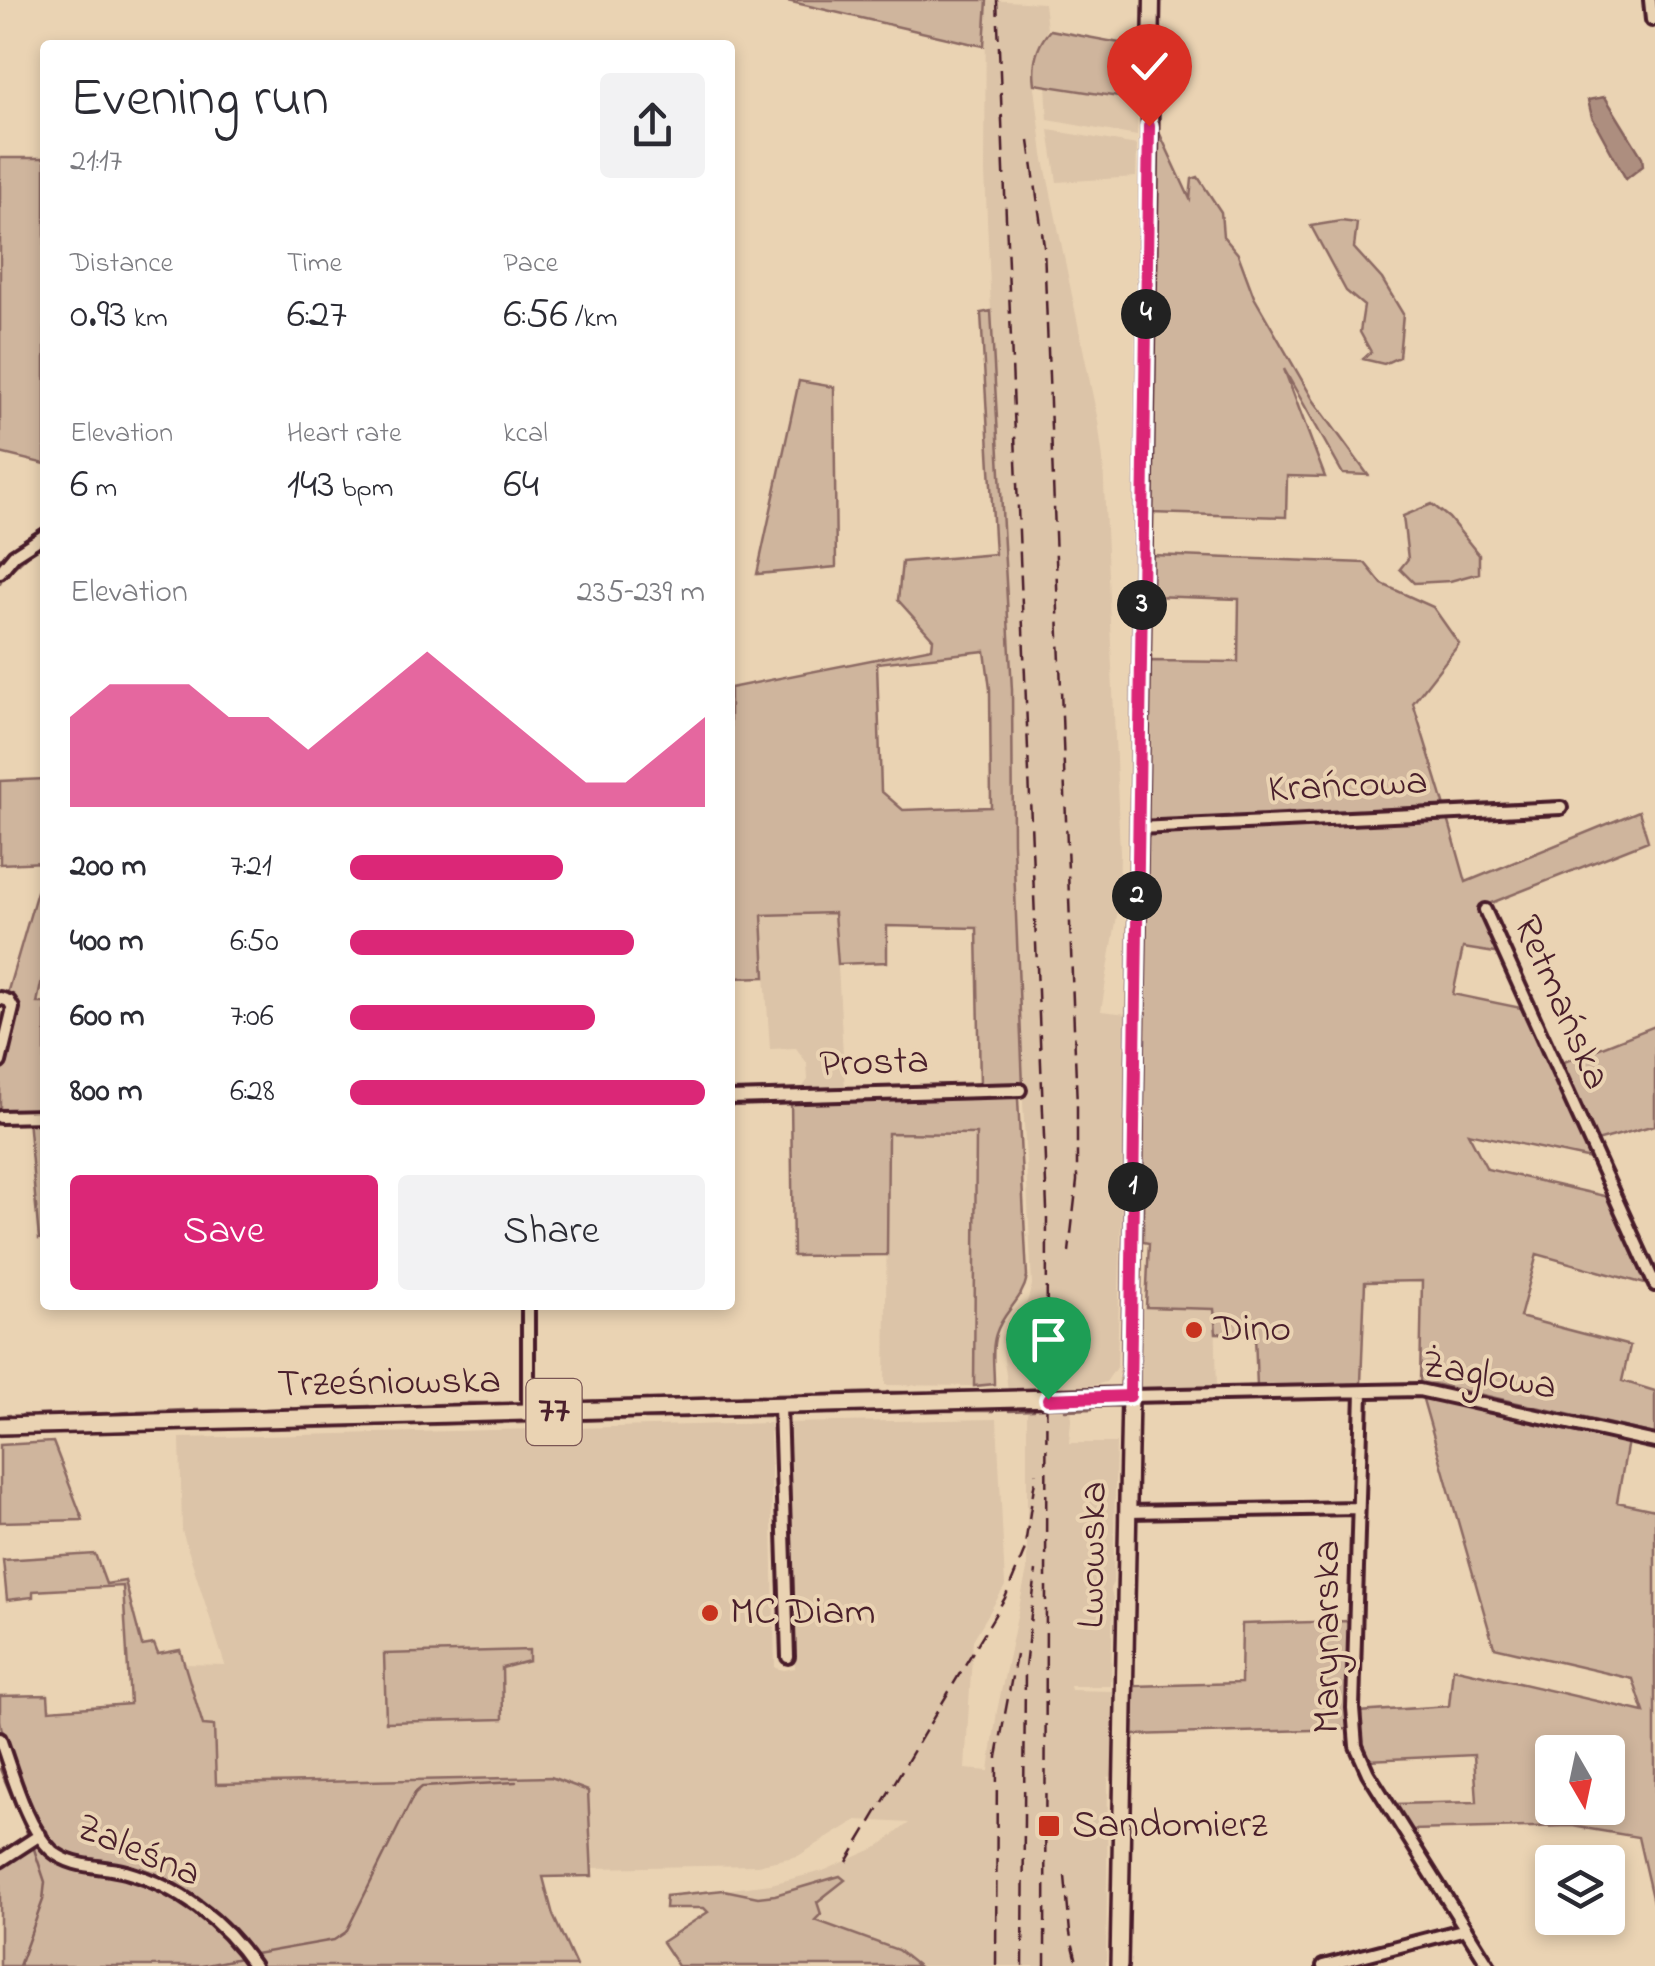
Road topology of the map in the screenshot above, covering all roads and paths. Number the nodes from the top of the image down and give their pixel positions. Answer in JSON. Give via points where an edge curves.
{"nodes":[{"id":1,"x":1152,"y":0,"type":"edge"},
{"id":2,"x":1650,"y":0,"type":"edge"},
{"id":3,"x":1652,"y":20,"type":"dead end"},
{"id":4,"x":40,"y":539,"type":"edge"},
{"id":5,"x":0,"y":572,"type":"edge"},
{"id":6,"x":1561,"y":808,"type":"dead end"},
{"id":7,"x":1138,"y":828,"type":"junction"},
{"id":8,"x":1485,"y":910,"type":"dead end"},
{"id":9,"x":0,"y":998,"type":"edge"},
{"id":10,"x":0,"y":1062,"type":"edge"},
{"id":11,"x":1020,"y":1090,"type":"dead end"},
{"id":12,"x":735,"y":1098,"type":"edge"},
{"id":13,"x":40,"y":1116,"type":"edge"},
{"id":14,"x":0,"y":1117,"type":"edge"},
{"id":15,"x":1655,"y":1285,"type":"edge"},
{"id":16,"x":528,"y":1310,"type":"edge"},
{"id":17,"x":1362,"y":1392,"type":"junction"},
{"id":18,"x":1130,"y":1396,"type":"junction"},
{"id":19,"x":780,"y":1406,"type":"junction"},
{"id":20,"x":528,"y":1413,"type":"junction"},
{"id":21,"x":0,"y":1426,"type":"edge"},
{"id":22,"x":1655,"y":1442,"type":"edge"},
{"id":23,"x":1358,"y":1508,"type":"junction"},
{"id":24,"x":1128,"y":1512,"type":"junction"},
{"id":25,"x":788,"y":1657,"type":"dead end"},
{"id":26,"x":0,"y":1739,"type":"edge"},
{"id":27,"x":40,"y":1835,"type":"junction"},
{"id":28,"x":0,"y":1861,"type":"edge"},
{"id":29,"x":1466,"y":1929,"type":"junction"},
{"id":30,"x":254,"y":1966,"type":"edge"},
{"id":31,"x":1119,"y":1966,"type":"edge"},
{"id":32,"x":1322,"y":1966,"type":"edge"},
{"id":33,"x":1488,"y":1966,"type":"edge"}],
"edges":[{"from":1,"to":7,"type":"main road","name":"Lwowska"},
{"from":2,"to":3,"type":"street"},
{"from":4,"to":5,"type":"street"},
{"from":6,"to":7,"type":"street","name":"Krańcowa"},
{"from":7,"to":18,"type":"main road","name":"Lwowska"},
{"from":8,"to":15,"type":"street","name":"Retmańska"},
{"from":9,"to":10,"type":"street","via":[[13,1008]]},
{"from":11,"to":12,"type":"street","name":"Prosta"},
{"from":13,"to":14,"type":"street"},
{"from":16,"to":20,"type":"street"},
{"from":17,"to":18,"type":"street","name":"Żaglowa"},
{"from":17,"to":22,"type":"street","name":"Żaglowa","via":[[1437,1392]]},
{"from":17,"to":23,"type":"street","name":"Marynarska"},
{"from":18,"to":19,"type":"main road","name":"Trześniowska","number":"77"},
{"from":18,"to":24,"type":"main road","name":"Lwowska"},
{"from":19,"to":20,"type":"main road","name":"Trześniowska","number":"77"},
{"from":19,"to":25,"type":"street"},
{"from":20,"to":21,"type":"main road","name":"Trześniowska","number":"77"},
{"from":23,"to":24,"type":"street"},
{"from":23,"to":29,"type":"street","name":"Marynarska","via":[[1356,1746]]},
{"from":24,"to":31,"type":"main road","name":"Lwowska"},
{"from":26,"to":27,"type":"street","name":"Zaleśna"},
{"from":27,"to":28,"type":"street","name":"Zaleśna"},
{"from":27,"to":30,"type":"street","name":"Zaleśna","via":[[64,1860],[170,1888],[227,1930]]},
{"from":29,"to":32,"type":"street"},
{"from":29,"to":33,"type":"street","name":"Marynarska"}]}
